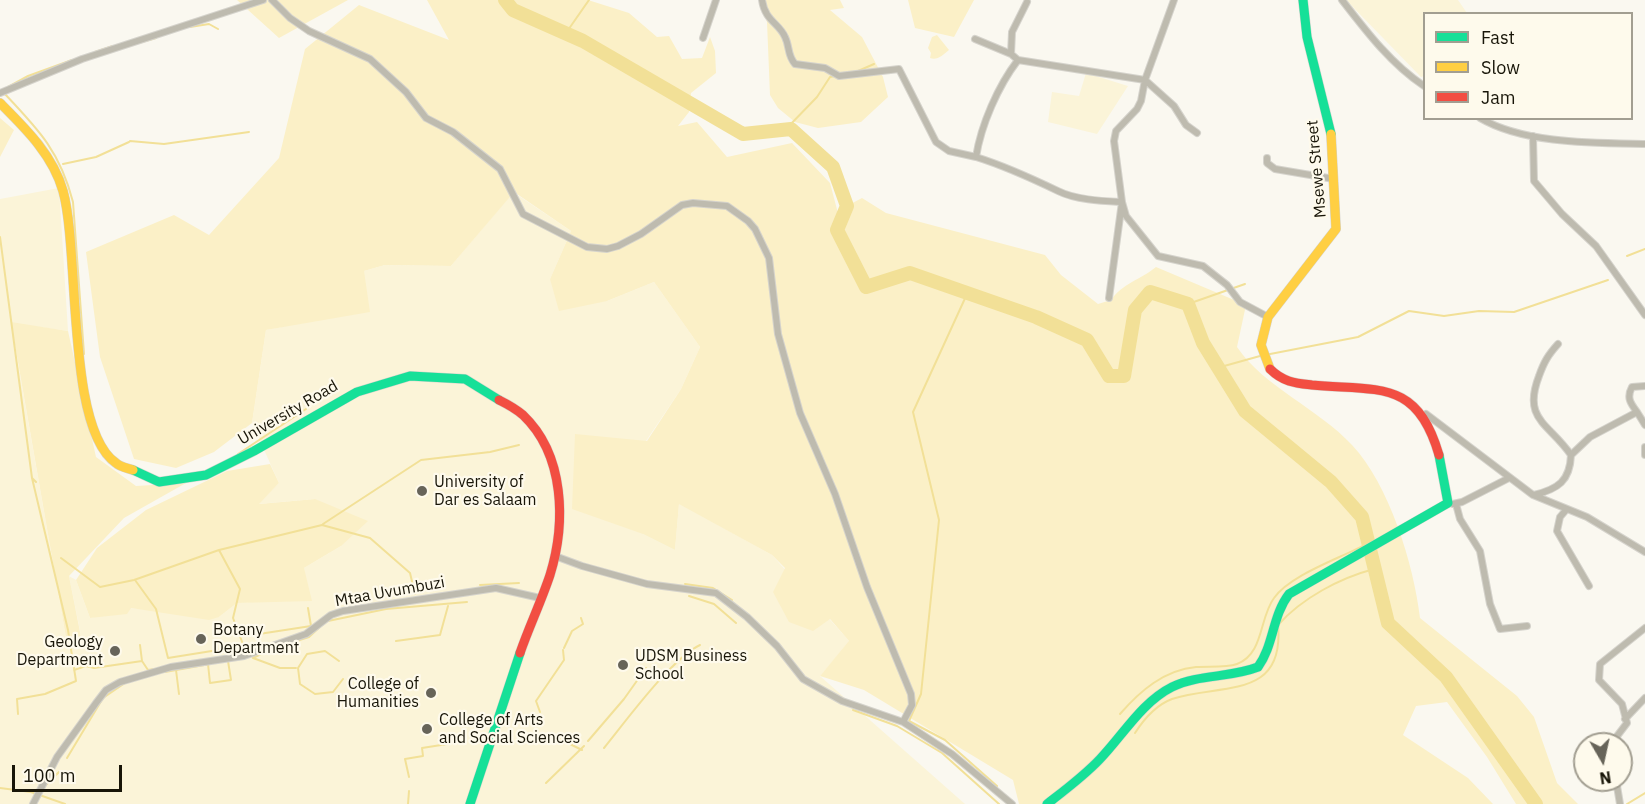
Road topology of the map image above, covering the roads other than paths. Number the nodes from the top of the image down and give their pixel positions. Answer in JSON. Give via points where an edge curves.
{"nodes":[{"id":1,"x":263,"y":0,"type":"edge"},
{"id":2,"x":272,"y":0,"type":"edge"},
{"id":3,"x":716,"y":0,"type":"edge"},
{"id":4,"x":762,"y":0,"type":"edge"},
{"id":5,"x":1174,"y":0,"type":"edge"},
{"id":6,"x":1304,"y":0,"type":"edge"},
{"id":7,"x":1342,"y":0,"type":"edge"},
{"id":8,"x":1027,"y":2,"type":"dead end"},
{"id":9,"x":704,"y":39,"type":"dead end"},
{"id":10,"x":975,"y":39,"type":"dead end"},
{"id":11,"x":1011,"y":54,"type":"junction"},
{"id":12,"x":1018,"y":60,"type":"junction"},
{"id":13,"x":1144,"y":80,"type":"junction"},
{"id":14,"x":1423,"y":85,"type":"edge"},
{"id":15,"x":0,"y":93,"type":"edge"},
{"id":16,"x":0,"y":104,"type":"edge"},
{"id":17,"x":1483,"y":120,"type":"edge"},
{"id":18,"x":1197,"y":133,"type":"dead end"},
{"id":19,"x":1533,"y":136,"type":"junction"},
{"id":20,"x":1645,"y":144,"type":"edge"},
{"id":21,"x":976,"y":157,"type":"junction"},
{"id":22,"x":1267,"y":158,"type":"dead end"},
{"id":23,"x":1334,"y":179,"type":"junction"},
{"id":24,"x":1122,"y":202,"type":"junction"},
{"id":25,"x":1109,"y":298,"type":"dead end"},
{"id":26,"x":1645,"y":315,"type":"edge"},
{"id":27,"x":1268,"y":317,"type":"junction"},
{"id":28,"x":1558,"y":344,"type":"dead end"},
{"id":29,"x":1645,"y":386,"type":"edge"},
{"id":30,"x":1421,"y":410,"type":"junction"},
{"id":31,"x":1637,"y":412,"type":"junction"},
{"id":32,"x":1645,"y":425,"type":"edge"},
{"id":33,"x":1645,"y":447,"type":"edge"},
{"id":34,"x":1571,"y":455,"type":"junction"},
{"id":35,"x":1645,"y":455,"type":"edge"},
{"id":36,"x":1509,"y":478,"type":"junction"},
{"id":37,"x":1533,"y":495,"type":"junction"},
{"id":38,"x":1452,"y":504,"type":"junction"},
{"id":39,"x":1566,"y":510,"type":"junction"},
{"id":40,"x":1645,"y":552,"type":"edge"},
{"id":41,"x":555,"y":556,"type":"junction"},
{"id":42,"x":1588,"y":586,"type":"dead end"},
{"id":43,"x":540,"y":598,"type":"junction"},
{"id":44,"x":1527,"y":626,"type":"dead end"},
{"id":45,"x":1645,"y":628,"type":"edge"},
{"id":46,"x":1645,"y":698,"type":"edge"},
{"id":47,"x":1625,"y":719,"type":"junction"},
{"id":48,"x":903,"y":723,"type":"junction"},
{"id":49,"x":1621,"y":732,"type":"edge"},
{"id":50,"x":33,"y":804,"type":"edge"},
{"id":51,"x":471,"y":804,"type":"edge"},
{"id":52,"x":1012,"y":804,"type":"edge"},
{"id":53,"x":1047,"y":804,"type":"edge"}],
"edges":[{"from":1,"to":15,"type":"street","via":[[126,43],[32,77]]},
{"from":2,"to":48,"type":"street","via":[[309,31],[370,59],[406,92],[426,118],[453,132],[500,169],[523,214],[587,247],[618,246],[682,205],[716,203],[740,214],[755,229],[769,258],[778,334],[800,413],[908,686],[912,705]]},
{"from":3,"to":9,"type":"street"},
{"from":4,"to":21,"type":"street","via":[[771,23],[785,37],[795,64],[825,68],[839,76],[899,69],[936,142],[949,152]]},
{"from":5,"to":13,"type":"street"},
{"from":6,"to":23,"type":"street","name":"Msewe Street","via":[[1307,37],[1330,123]]},
{"from":7,"to":14,"type":"street","via":[[1383,50]]},
{"from":8,"to":11,"type":"street","via":[[1016,19]]},
{"from":10,"to":11,"type":"street"},
{"from":11,"to":12,"type":"street"},
{"from":12,"to":13,"type":"street"},
{"from":12,"to":21,"type":"street","via":[[994,102]]},
{"from":13,"to":18,"type":"street"},
{"from":13,"to":24,"type":"street","via":[[1137,109],[1116,131],[1113,141]]},
{"from":16,"to":41,"type":"street","name":"University Road","via":[[39,144],[63,189],[71,225],[86,405],[93,430],[111,460],[140,479],[182,482],[207,476],[238,460],[366,387],[424,375],[466,379],[491,389],[510,403],[528,420],[548,452],[560,490]]},
{"from":17,"to":19,"type":"street","via":[[1494,127]]},
{"from":19,"to":20,"type":"street"},
{"from":19,"to":26,"type":"street","via":[[1534,181],[1596,246]]},
{"from":21,"to":24,"type":"street","via":[[1059,192]]},
{"from":22,"to":23,"type":"street","via":[[1275,169]]},
{"from":23,"to":27,"type":"street","name":"Msewe Street","via":[[1336,229]]},
{"from":24,"to":25,"type":"street"},
{"from":24,"to":27,"type":"street","via":[[1126,216],[1158,256],[1203,266],[1227,285],[1240,303]]},
{"from":27,"to":30,"type":"street","name":"Msewe Street","via":[[1260,349],[1278,378],[1297,385],[1386,392],[1407,399]]},
{"from":28,"to":34,"type":"street","via":[[1544,360],[1532,391],[1532,402],[1546,427]]},
{"from":29,"to":31,"type":"street","via":[[1632,387],[1629,394],[1629,402]]},
{"from":30,"to":36,"type":"street"},
{"from":30,"to":38,"type":"street"},
{"from":31,"to":32,"type":"street"},
{"from":31,"to":34,"type":"street","via":[[1590,437]]},
{"from":33,"to":35,"type":"street"},
{"from":34,"to":37,"type":"street","via":[[1566,479],[1560,486]]},
{"from":36,"to":37,"type":"street"},
{"from":36,"to":38,"type":"street"},
{"from":37,"to":39,"type":"street"},
{"from":38,"to":44,"type":"street","via":[[1480,551],[1490,604],[1500,629]]},
{"from":38,"to":53,"type":"street","via":[[1289,594],[1275,612],[1266,658],[1258,667],[1170,688],[1145,707],[1090,769]]},
{"from":39,"to":40,"type":"street","via":[[1614,532]]},
{"from":39,"to":42,"type":"street","via":[[1557,531]]},
{"from":41,"to":43,"type":"street","name":"University Road"},
{"from":41,"to":48,"type":"street","via":[[647,584],[716,593],[777,646],[803,680],[842,701]]},
{"from":43,"to":50,"type":"street","name":"Mtaa Uvumbuzi","via":[[496,588],[343,611],[306,634],[244,656],[171,667],[120,682],[106,690],[89,712],[57,757]]},
{"from":43,"to":51,"type":"street","name":"University Road"},
{"from":45,"to":47,"type":"street","via":[[1603,660],[1597,675],[1622,704]]},
{"from":46,"to":47,"type":"street"},
{"from":47,"to":49,"type":"street"},
{"from":48,"to":52,"type":"street","via":[[952,754]]}]}
